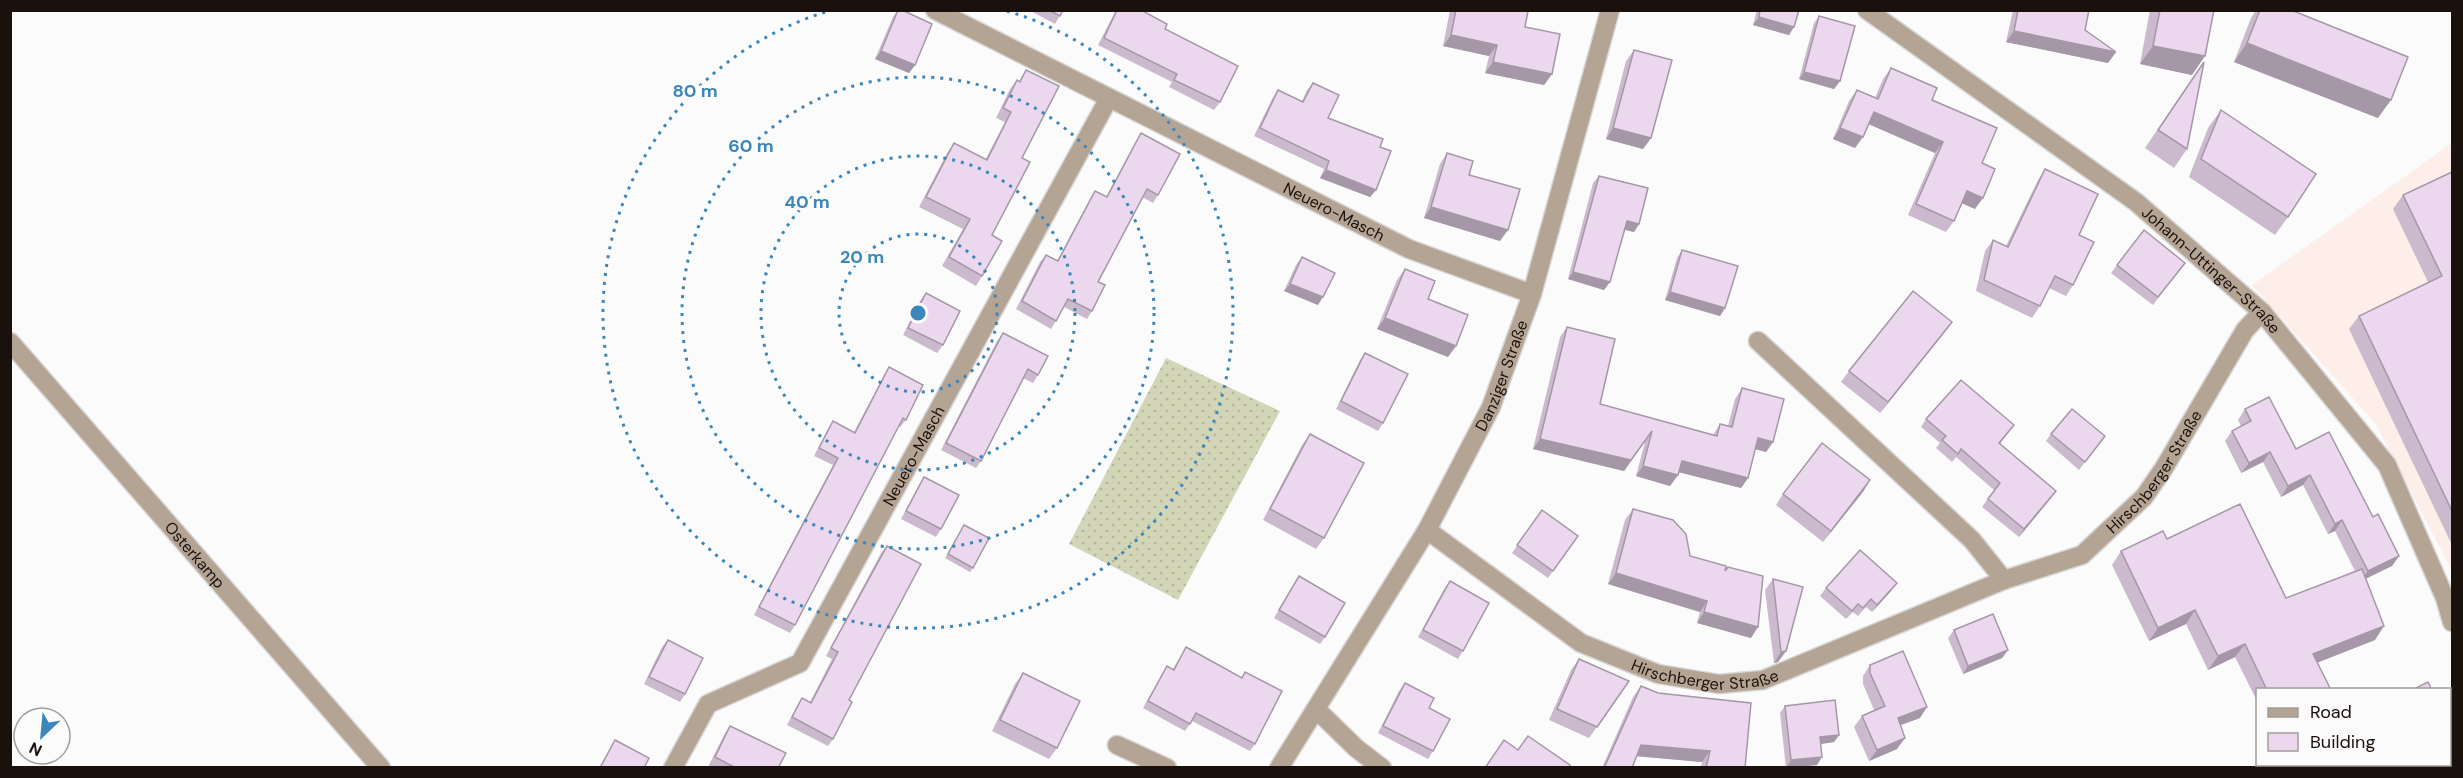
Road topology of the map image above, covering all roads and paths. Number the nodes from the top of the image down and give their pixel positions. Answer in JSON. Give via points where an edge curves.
{"nodes":[{"id":1,"x":935,"y":10,"type":"edge"},
{"id":2,"x":1610,"y":10,"type":"edge"},
{"id":3,"x":1867,"y":10,"type":"edge"},
{"id":4,"x":1109,"y":98,"type":"junction"},
{"id":5,"x":1532,"y":294,"type":"junction"},
{"id":6,"x":2262,"y":312,"type":"junction"},
{"id":7,"x":1758,"y":341,"type":"dead end"},
{"id":8,"x":10,"y":342,"type":"edge"},
{"id":9,"x":1427,"y":530,"type":"junction"},
{"id":10,"x":2004,"y":580,"type":"junction"},
{"id":11,"x":2452,"y":622,"type":"edge"},
{"id":12,"x":1317,"y":710,"type":"junction"},
{"id":13,"x":1117,"y":746,"type":"dead end"},
{"id":14,"x":381,"y":768,"type":"edge"},
{"id":15,"x":673,"y":768,"type":"edge"},
{"id":16,"x":1167,"y":768,"type":"edge"},
{"id":17,"x":1279,"y":768,"type":"edge"},
{"id":18,"x":1382,"y":768,"type":"edge"}],
"edges":[{"from":1,"to":4,"type":"street","name":"Neuero-Masch"},
{"from":2,"to":5,"type":"street","name":"Danziger Straße"},
{"from":3,"to":6,"type":"street","name":"Johann-Uttinger-Straße","via":[[2136,202]]},
{"from":4,"to":5,"type":"street","name":"Neuero-Masch","via":[[1409,249]]},
{"from":4,"to":15,"type":"street","name":"Neuero-Masch","via":[[800,663],[708,704]]},
{"from":5,"to":9,"type":"street","name":"Danziger Straße","via":[[1491,407]]},
{"from":6,"to":10,"type":"street","name":"Hirschberger Straße","via":[[2245,330],[2144,497],[2082,555]]},
{"from":6,"to":11,"type":"street","name":"Johann-Uttinger-Straße","via":[[2387,465]]},
{"from":7,"to":10,"type":"street","via":[[1972,540]]},
{"from":8,"to":14,"type":"street","name":"Osterkamp"},
{"from":9,"to":10,"type":"street","name":"Hirschberger Straße","via":[[1581,643],[1658,674],[1719,684],[1763,680]]},
{"from":9,"to":12,"type":"street","name":"Danziger Straße"},
{"from":12,"to":17,"type":"street","name":"Danziger Straße"},
{"from":12,"to":18,"type":"street"},
{"from":13,"to":16,"type":"street"}]}
